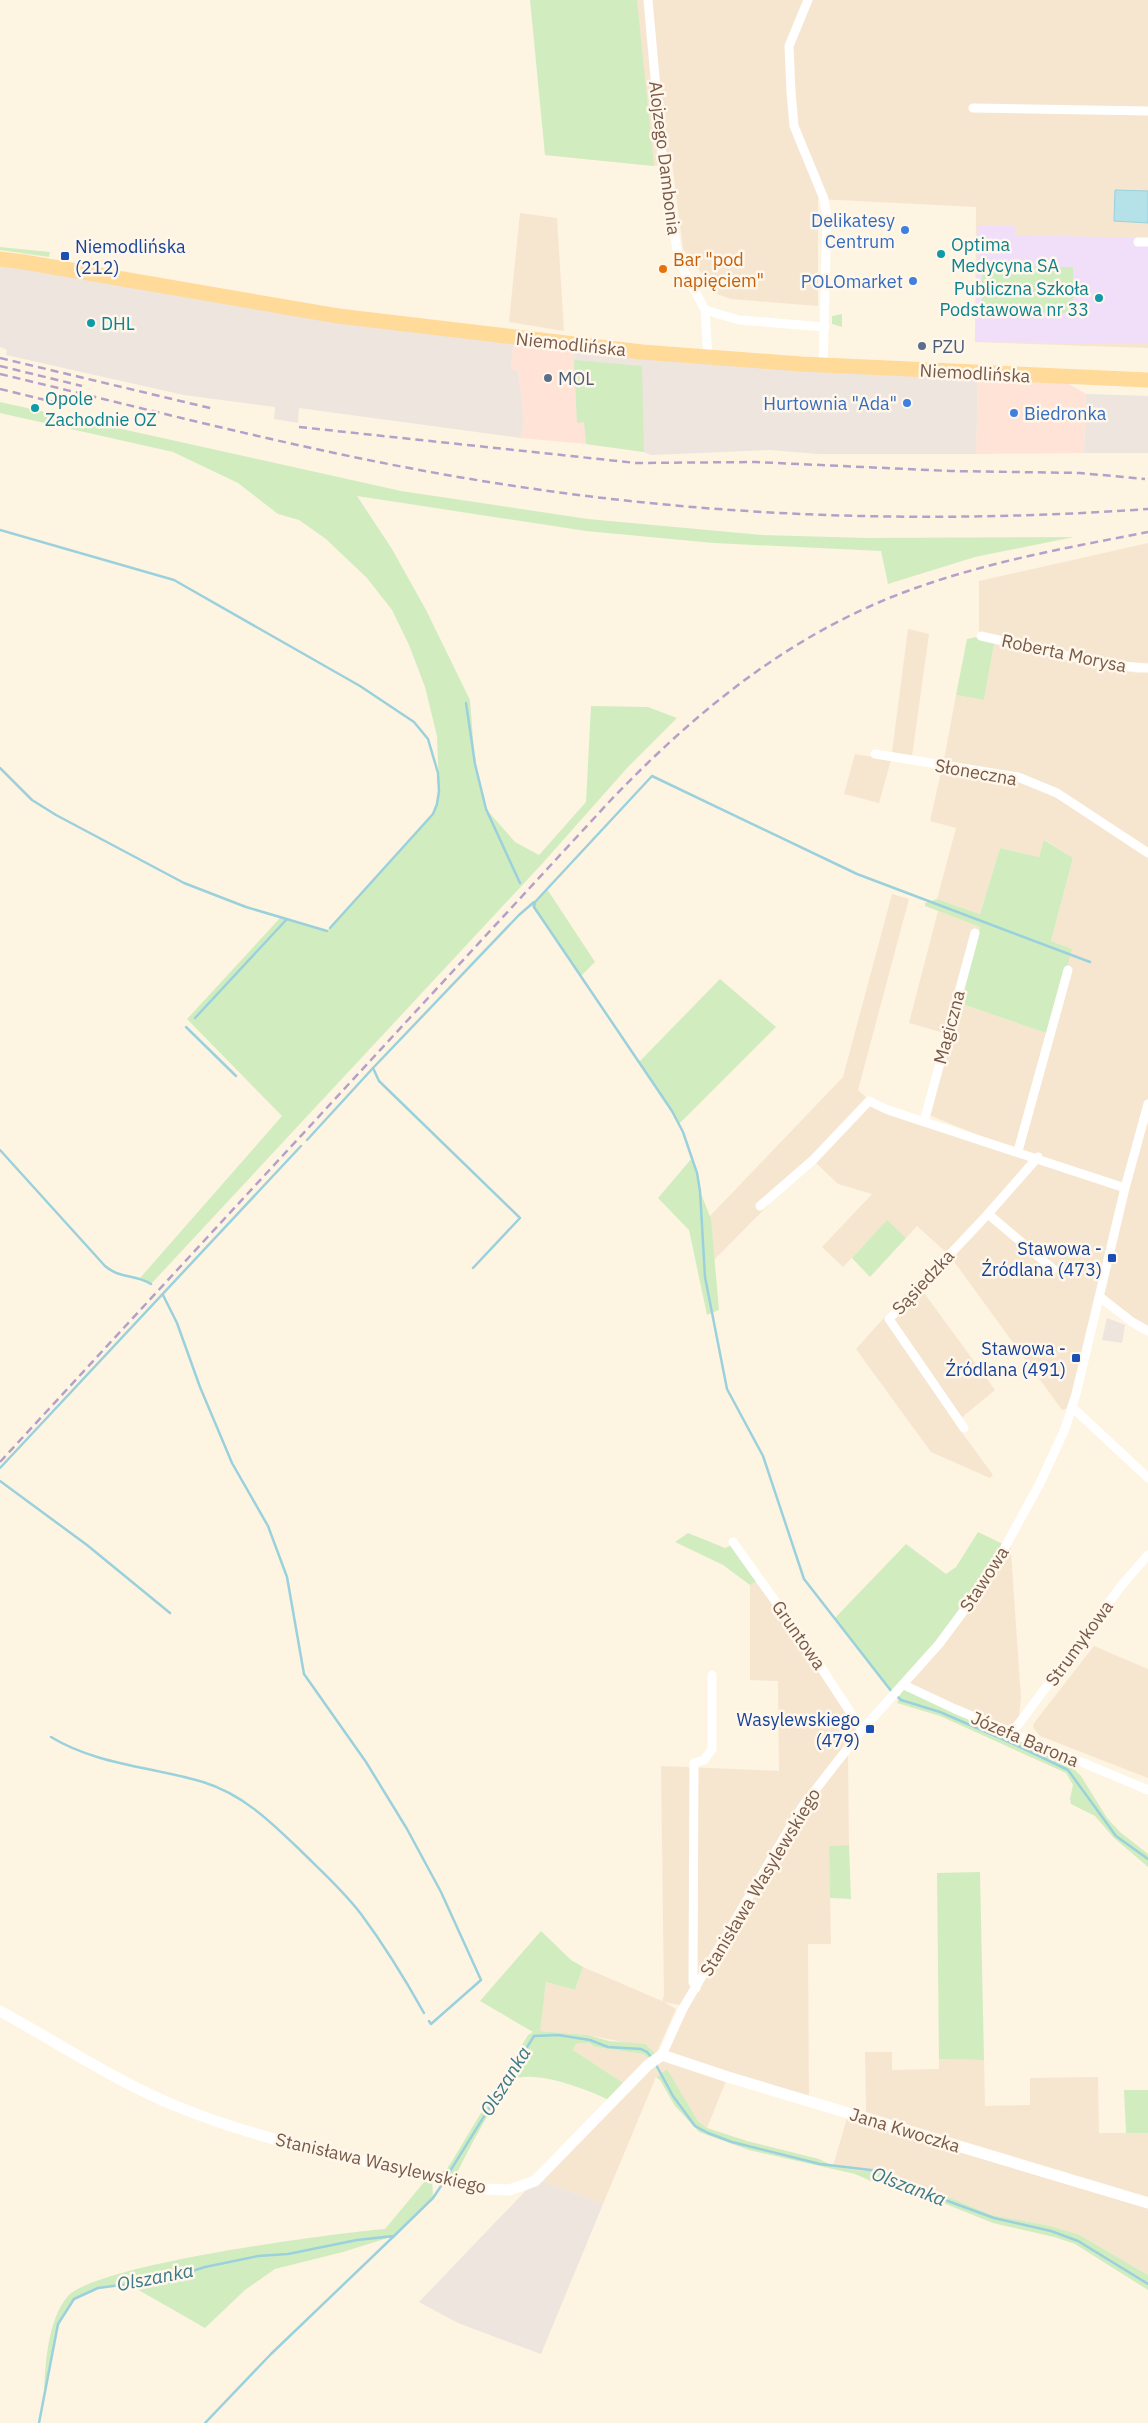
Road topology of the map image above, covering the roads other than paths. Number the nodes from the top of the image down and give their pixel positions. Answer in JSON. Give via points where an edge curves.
{"nodes":[{"id":1,"x":648,"y":0,"type":"edge"},
{"id":2,"x":808,"y":0,"type":"edge"},
{"id":3,"x":974,"y":108,"type":"dead end"},
{"id":4,"x":1148,"y":110,"type":"edge"},
{"id":5,"x":0,"y":259,"type":"edge"},
{"id":6,"x":705,"y":310,"type":"junction"},
{"id":7,"x":825,"y":327,"type":"junction"},
{"id":8,"x":708,"y":358,"type":"junction"},
{"id":9,"x":823,"y":366,"type":"junction"},
{"id":10,"x":1148,"y":380,"type":"edge"},
{"id":11,"x":981,"y":636,"type":"dead end"},
{"id":12,"x":1148,"y":668,"type":"edge"},
{"id":13,"x":875,"y":754,"type":"dead end"},
{"id":14,"x":1148,"y":853,"type":"edge"},
{"id":15,"x":975,"y":933,"type":"dead end"},
{"id":16,"x":1068,"y":970,"type":"dead end"},
{"id":17,"x":1148,"y":1104,"type":"edge"},
{"id":18,"x":924,"y":1122,"type":"junction"},
{"id":19,"x":1018,"y":1151,"type":"junction"},
{"id":20,"x":1038,"y":1157,"type":"junction"},
{"id":21,"x":1125,"y":1188,"type":"junction"},
{"id":22,"x":760,"y":1206,"type":"dead end"},
{"id":23,"x":988,"y":1214,"type":"junction"},
{"id":24,"x":1053,"y":1269,"type":"dead end"},
{"id":25,"x":1100,"y":1297,"type":"junction"},
{"id":26,"x":1148,"y":1330,"type":"edge"},
{"id":27,"x":1072,"y":1407,"type":"junction"},
{"id":28,"x":964,"y":1428,"type":"dead end"},
{"id":29,"x":1148,"y":1478,"type":"edge"},
{"id":30,"x":733,"y":1542,"type":"dead end"},
{"id":31,"x":1148,"y":1555,"type":"edge"},
{"id":32,"x":712,"y":1675,"type":"dead end"},
{"id":33,"x":904,"y":1685,"type":"junction"},
{"id":34,"x":862,"y":1730,"type":"junction"},
{"id":35,"x":1012,"y":1733,"type":"junction"},
{"id":36,"x":1148,"y":1790,"type":"edge"},
{"id":37,"x":696,"y":1988,"type":"junction"},
{"id":38,"x":0,"y":2010,"type":"edge"},
{"id":39,"x":660,"y":2056,"type":"junction"},
{"id":40,"x":1148,"y":2203,"type":"edge"}],
"edges":[{"from":1,"to":6,"type":"street","name":"Alojzego Dambonia","via":[[663,166],[679,260]]},
{"from":2,"to":7,"type":"street","via":[[789,46],[789,72],[794,126],[824,199],[827,216]]},
{"from":3,"to":4,"type":"street"},
{"from":5,"to":8,"type":"main road","name":"Niemodlińska","via":[[338,316]]},
{"from":6,"to":7,"type":"street","via":[[739,320]]},
{"from":6,"to":8,"type":"street","name":"Alojzego Dambonia"},
{"from":7,"to":9,"type":"street"},
{"from":8,"to":9,"type":"main road","name":"Niemodlińska"},
{"from":9,"to":10,"type":"main road","name":"Niemodlińska"},
{"from":11,"to":12,"type":"street","name":"Roberta Morysa","via":[[1108,664]]},
{"from":13,"to":14,"type":"street","name":"Słoneczna","via":[[1018,777],[1057,793]]},
{"from":15,"to":18,"type":"street","name":"Magiczna"},
{"from":16,"to":19,"type":"street"},
{"from":17,"to":21,"type":"street","name":"Stawowa"},
{"from":18,"to":19,"type":"street"},
{"from":18,"to":22,"type":"street","via":[[869,1101],[813,1160]]},
{"from":19,"to":20,"type":"street"},
{"from":20,"to":21,"type":"street"},
{"from":20,"to":23,"type":"street","name":"Sąsiedzka"},
{"from":21,"to":25,"type":"street","name":"Stawowa"},
{"from":23,"to":24,"type":"street"},
{"from":23,"to":28,"type":"street","name":"Sąsiedzka","via":[[889,1319]]},
{"from":25,"to":26,"type":"street"},
{"from":25,"to":27,"type":"street","name":"Stawowa"},
{"from":27,"to":29,"type":"street"},
{"from":27,"to":33,"type":"street","name":"Stawowa","via":[[1040,1483],[998,1560],[968,1605]]},
{"from":30,"to":34,"type":"street","name":"Gruntowa"},
{"from":31,"to":35,"type":"street","name":"Strumykowa","via":[[1121,1586]]},
{"from":32,"to":37,"type":"street","name":"Stanisława Wasylewskiego","via":[[712,1749],[704,1760],[694,1763],[693,1982]]},
{"from":33,"to":34,"type":"street","name":"Stawowa"},
{"from":33,"to":35,"type":"street","name":"Józefa Barona"},
{"from":34,"to":37,"type":"street","name":"Stanisława Wasylewskiego","via":[[802,1807]]},
{"from":35,"to":36,"type":"street","name":"Józefa Barona"},
{"from":37,"to":39,"type":"street","name":"Stanisława Wasylewskiego"},
{"from":38,"to":39,"type":"street","name":"Stanisława Wasylewskiego","via":[[180,2108],[284,2142],[485,2188],[509,2190],[535,2181]]},
{"from":39,"to":40,"type":"street","name":"Jana Kwoczka"}]}
